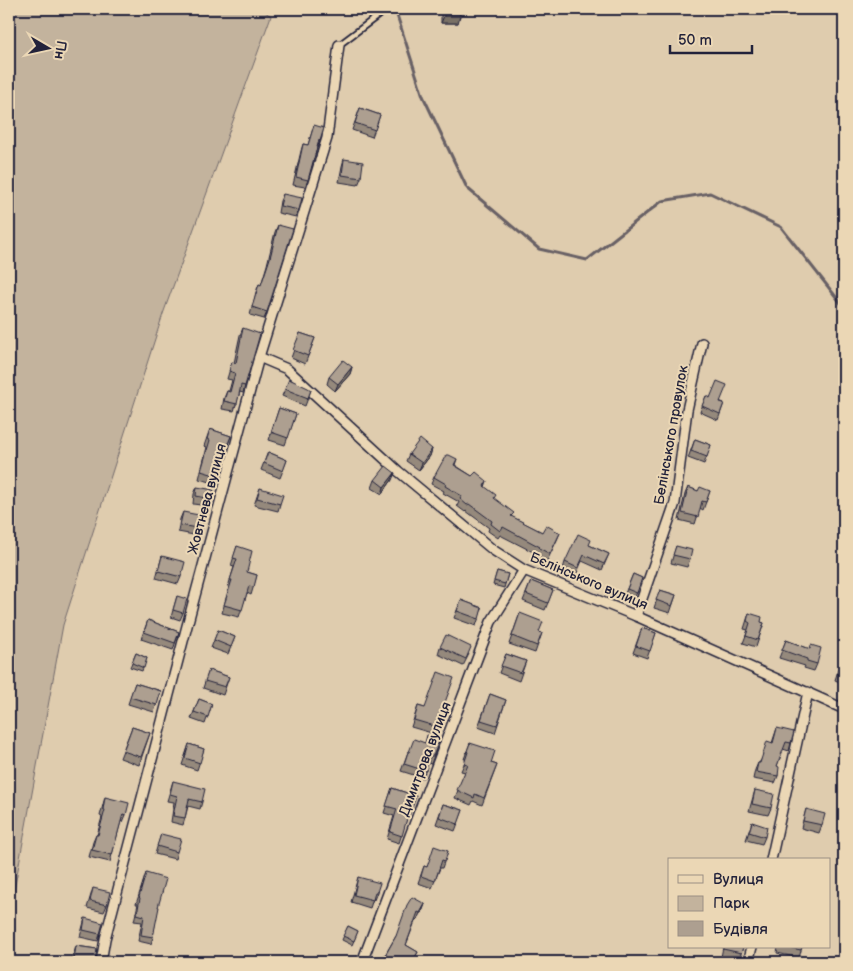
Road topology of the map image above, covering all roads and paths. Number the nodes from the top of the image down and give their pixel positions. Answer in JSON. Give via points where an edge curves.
{"nodes":[{"id":1,"x":387,"y":9,"type":"edge"},
{"id":2,"x":339,"y":45,"type":"joint"},
{"id":3,"x":702,"y":343,"type":"dead end"},
{"id":4,"x":259,"y":357,"type":"junction"},
{"id":5,"x":524,"y":570,"type":"junction"},
{"id":6,"x":636,"y":616,"type":"junction"},
{"id":7,"x":808,"y":692,"type":"junction"},
{"id":8,"x":844,"y":709,"type":"edge"},
{"id":9,"x":771,"y":858,"type":"edge"},
{"id":10,"x":752,"y":948,"type":"edge"},
{"id":11,"x":101,"y":962,"type":"edge"},
{"id":12,"x":362,"y":962,"type":"edge"},
{"id":13,"x":748,"y":962,"type":"edge"}],
"edges":[{"from":1,"to":2,"type":"lane"},
{"from":2,"to":4,"type":"street","name":"Жовтнева вулиця","via":[[327,138]]},
{"from":3,"to":6,"type":"street","name":"Белінського провулок","via":[[687,410],[675,503]]},
{"from":4,"to":5,"type":"street","name":"Бєлінського вулиця","via":[[287,369],[398,471],[493,550]]},
{"from":4,"to":11,"type":"street","name":"Жовтнева вулиця"},
{"from":5,"to":6,"type":"street","name":"Бєлінського вулиця"},
{"from":5,"to":12,"type":"street","name":"Димитрова вулиця","via":[[491,622]]},
{"from":6,"to":7,"type":"street","name":"Бєлінського вулиця"},
{"from":7,"to":8,"type":"street","name":"Бєлінського вулиця"},
{"from":7,"to":9,"type":"street"},
{"from":10,"to":13,"type":"street"}]}
